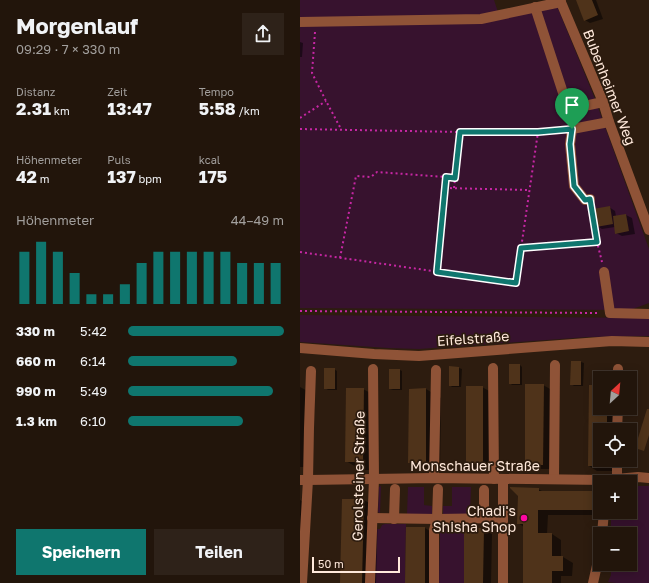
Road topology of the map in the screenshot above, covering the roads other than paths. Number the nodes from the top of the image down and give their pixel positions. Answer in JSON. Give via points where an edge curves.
{"nodes":[{"id":1,"x":560,"y":1,"type":"edge"},
{"id":2,"x":535,"y":7,"type":"junction"},
{"id":3,"x":300,"y":22,"type":"edge"},
{"id":4,"x":602,"y":102,"type":"junction"},
{"id":5,"x":609,"y":122,"type":"junction"},
{"id":6,"x":590,"y":199,"type":"road end"},
{"id":7,"x":649,"y":230,"type":"edge"},
{"id":8,"x":604,"y":272,"type":"road end"},
{"id":9,"x":649,"y":314,"type":"edge"},
{"id":10,"x":649,"y":342,"type":"edge"},
{"id":11,"x":300,"y":348,"type":"edge"},
{"id":12,"x":555,"y":366,"type":"dead end"},
{"id":13,"x":493,"y":368,"type":"dead end"},
{"id":14,"x":373,"y":369,"type":"dead end"},
{"id":15,"x":436,"y":370,"type":"dead end"},
{"id":16,"x":312,"y":371,"type":"dead end"},
{"id":17,"x":434,"y":478,"type":"junction"},
{"id":18,"x":637,"y":478,"type":"edge"},
{"id":19,"x":649,"y":478,"type":"edge"},
{"id":20,"x":374,"y":479,"type":"junction"},
{"id":21,"x":499,"y":479,"type":"junction"},
{"id":22,"x":554,"y":479,"type":"junction"},
{"id":23,"x":304,"y":480,"type":"edge"},
{"id":24,"x":593,"y":481,"type":"edge"},
{"id":25,"x":395,"y":489,"type":"dead end"},
{"id":26,"x":438,"y":495,"type":"dead end"},
{"id":27,"x":484,"y":497,"type":"dead end"},
{"id":28,"x":372,"y":518,"type":"junction"},
{"id":29,"x":484,"y":518,"type":"junction"},
{"id":30,"x":503,"y":518,"type":"junction"},
{"id":31,"x":394,"y":519,"type":"junction"},
{"id":32,"x":437,"y":519,"type":"junction"},
{"id":33,"x":596,"y":571,"type":"edge"},
{"id":34,"x":302,"y":583,"type":"edge"},
{"id":35,"x":370,"y":583,"type":"edge"},
{"id":36,"x":434,"y":583,"type":"edge"},
{"id":37,"x":503,"y":583,"type":"edge"},
{"id":38,"x":593,"y":583,"type":"edge"}],
"edges":[{"from":1,"to":2,"type":"street"},
{"from":1,"to":4,"type":"street","name":"Bubenheimer Weg"},
{"from":2,"to":3,"type":"street","via":[[481,19]]},
{"from":2,"to":4,"type":"street","via":[[566,102],[575,108]]},
{"from":4,"to":5,"type":"street","name":"Bubenheimer Weg"},
{"from":5,"to":6,"type":"street","via":[[572,129],[570,144],[574,186],[585,200]]},
{"from":5,"to":7,"type":"street","name":"Bubenheimer Weg"},
{"from":8,"to":9,"type":"street","via":[[610,313]]},
{"from":10,"to":11,"type":"street","name":"Eifelstraße","via":[[612,341],[419,356]]},
{"from":12,"to":22,"type":"street"},
{"from":13,"to":21,"type":"street"},
{"from":14,"to":20,"type":"street","name":"Gerolsteiner Straße"},
{"from":15,"to":17,"type":"street"},
{"from":16,"to":23,"type":"street"},
{"from":17,"to":20,"type":"street","name":"Monschauer Straße"},
{"from":17,"to":21,"type":"street","name":"Monschauer Straße"},
{"from":18,"to":19,"type":"street","name":"Monschauer Straße"},
{"from":20,"to":23,"type":"street","name":"Monschauer Straße"},
{"from":20,"to":28,"type":"street","name":"Gerolsteiner Straße"},
{"from":21,"to":22,"type":"street","name":"Monschauer Straße"},
{"from":21,"to":30,"type":"street"},
{"from":22,"to":24,"type":"street","name":"Monschauer Straße"},
{"from":23,"to":34,"type":"street"},
{"from":25,"to":31,"type":"street"},
{"from":26,"to":32,"type":"street"},
{"from":27,"to":29,"type":"street"},
{"from":28,"to":31,"type":"street"},
{"from":28,"to":35,"type":"street","name":"Gerolsteiner Straße"},
{"from":29,"to":30,"type":"street"},
{"from":29,"to":32,"type":"street"},
{"from":30,"to":37,"type":"street"},
{"from":31,"to":32,"type":"street"},
{"from":32,"to":36,"type":"street","via":[[434,530]]},
{"from":33,"to":38,"type":"street"}]}
